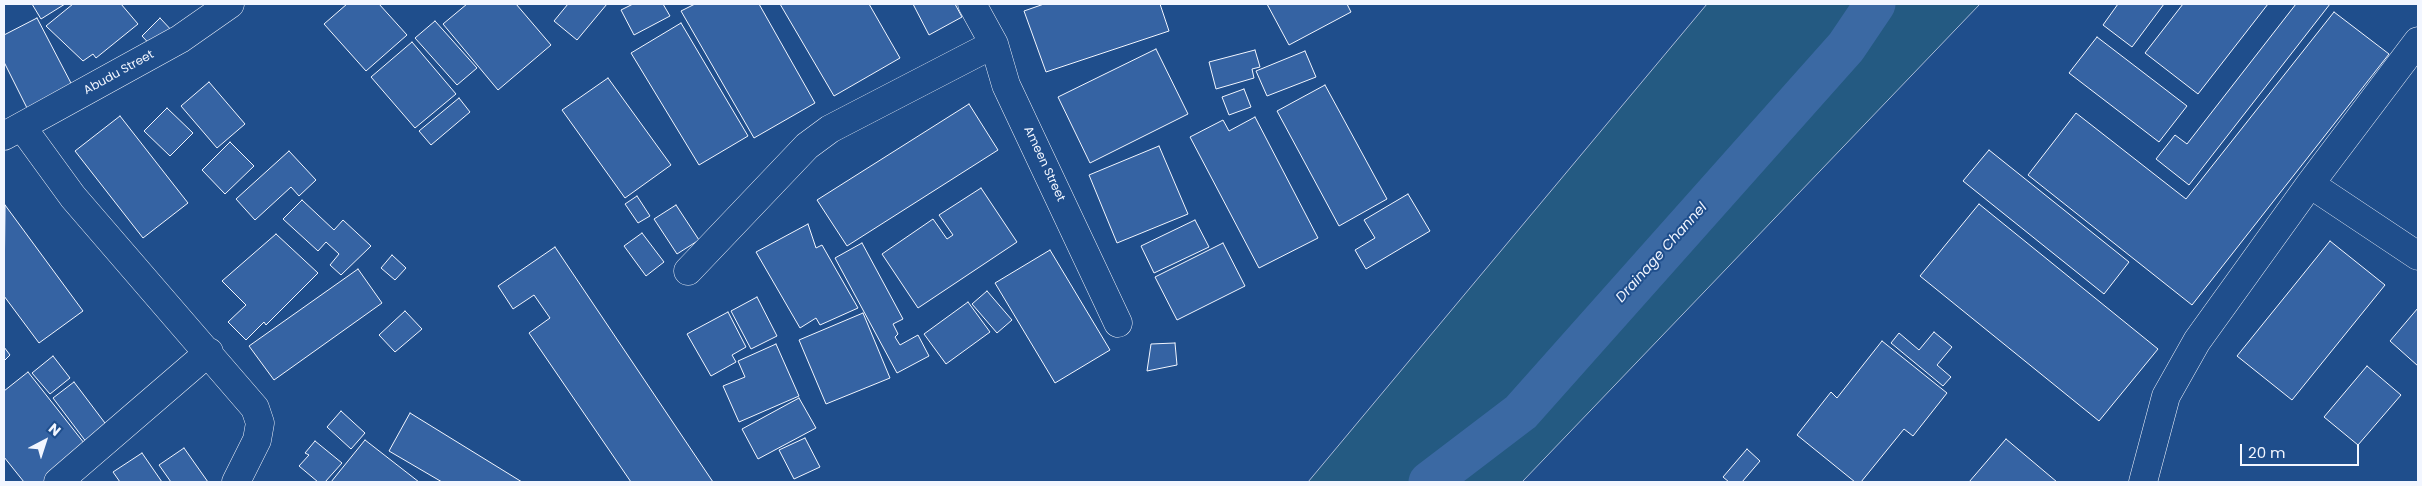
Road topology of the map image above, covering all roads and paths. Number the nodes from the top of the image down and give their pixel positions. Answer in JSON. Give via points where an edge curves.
{"nodes":[{"id":1,"x":230,"y":4,"type":"edge"},
{"id":2,"x":972,"y":4,"type":"edge"},
{"id":3,"x":2418,"y":41,"type":"edge"},
{"id":4,"x":994,"y":44,"type":"junction"},
{"id":5,"x":13,"y":132,"type":"edge"},
{"id":6,"x":2310,"y":184,"type":"junction"},
{"id":7,"x":2418,"y":256,"type":"edge"},
{"id":8,"x":688,"y":271,"type":"dead end"},
{"id":9,"x":1118,"y":324,"type":"dead end"},
{"id":10,"x":209,"y":352,"type":"junction"},
{"id":11,"x":58,"y":482,"type":"edge"},
{"id":12,"x":236,"y":482,"type":"edge"},
{"id":13,"x":2143,"y":482,"type":"edge"}],
"edges":[{"from":1,"to":5,"type":"street","name":"Abudu Street","via":[[180,40]]},
{"from":2,"to":4,"type":"street","name":"Ameen Street"},
{"from":3,"to":6,"type":"street"},
{"from":4,"to":8,"type":"street","via":[[807,146]]},
{"from":4,"to":9,"type":"street","name":"Ameen Street","via":[[1006,85]]},
{"from":5,"to":10,"type":"street"},
{"from":6,"to":7,"type":"street"},
{"from":6,"to":13,"type":"street","via":[[2198,341],[2166,396]]},
{"from":10,"to":11,"type":"street"},
{"from":10,"to":12,"type":"street","via":[[255,408],[260,423],[257,440]]}]}
